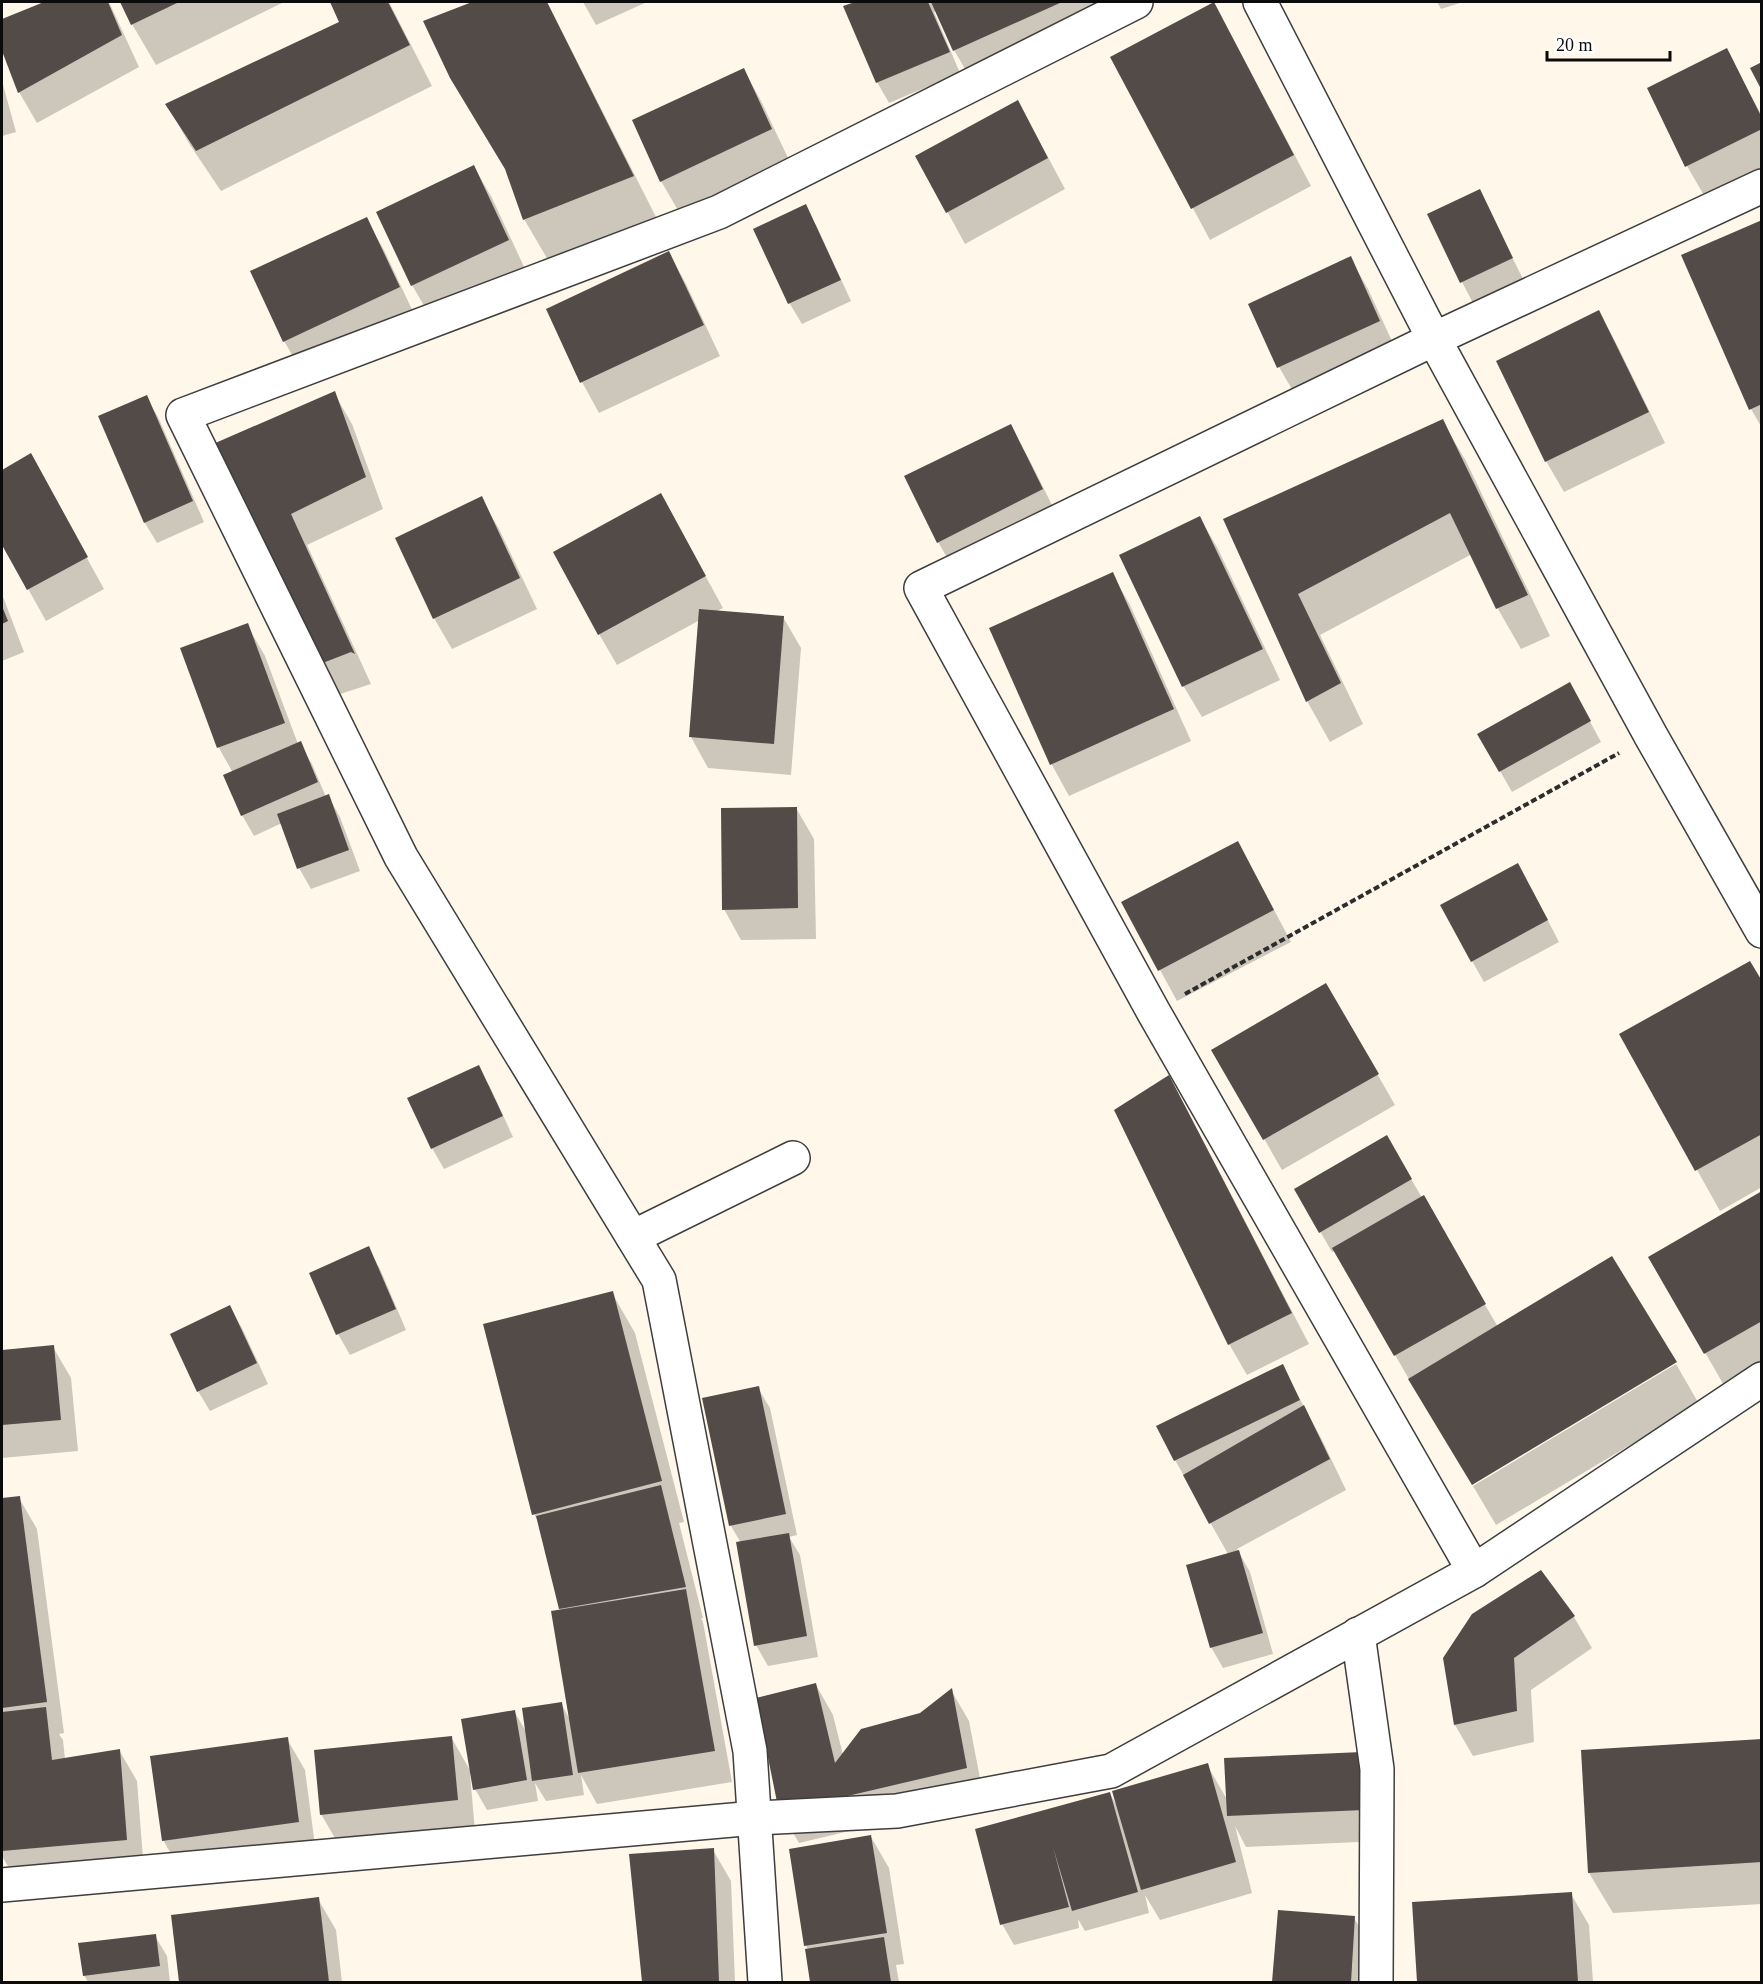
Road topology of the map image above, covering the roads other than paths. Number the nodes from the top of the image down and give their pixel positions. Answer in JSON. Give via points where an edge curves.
{"nodes":[{"id":1,"x":1136,"y":2,"type":"edge"},
{"id":2,"x":1260,"y":2,"type":"edge"},
{"id":3,"x":1761,"y":186,"type":"edge"},
{"id":4,"x":1434,"y":339,"type":"junction"},
{"id":5,"x":1761,"y":931,"type":"edge"},
{"id":6,"x":793,"y":1158,"type":"dead end"},
{"id":7,"x":633,"y":1237,"type":"junction"},
{"id":8,"x":1761,"y":1379,"type":"edge"},
{"id":9,"x":1474,"y":1571,"type":"junction"},
{"id":10,"x":1359,"y":1634,"type":"junction"},
{"id":11,"x":755,"y":1818,"type":"junction"},
{"id":12,"x":2,"y":1885,"type":"edge"},
{"id":13,"x":765,"y":1983,"type":"edge"},
{"id":14,"x":1376,"y":1983,"type":"edge"}],
"edges":[{"from":1,"to":7,"type":"street","via":[[719,212],[183,415],[401,857]]},
{"from":2,"to":4,"type":"street"},
{"from":3,"to":4,"type":"street"},
{"from":4,"to":5,"type":"street"},
{"from":4,"to":9,"type":"street","via":[[921,588],[1154,1011]]},
{"from":6,"to":7,"type":"street"},
{"from":7,"to":11,"type":"street","via":[[659,1280],[750,1751]]},
{"from":8,"to":9,"type":"street"},
{"from":9,"to":10,"type":"street"},
{"from":10,"to":11,"type":"street","via":[[1111,1771],[897,1811]]},
{"from":10,"to":14,"type":"street","via":[[1377,1769]]},
{"from":11,"to":12,"type":"street"},
{"from":11,"to":13,"type":"street"}]}
